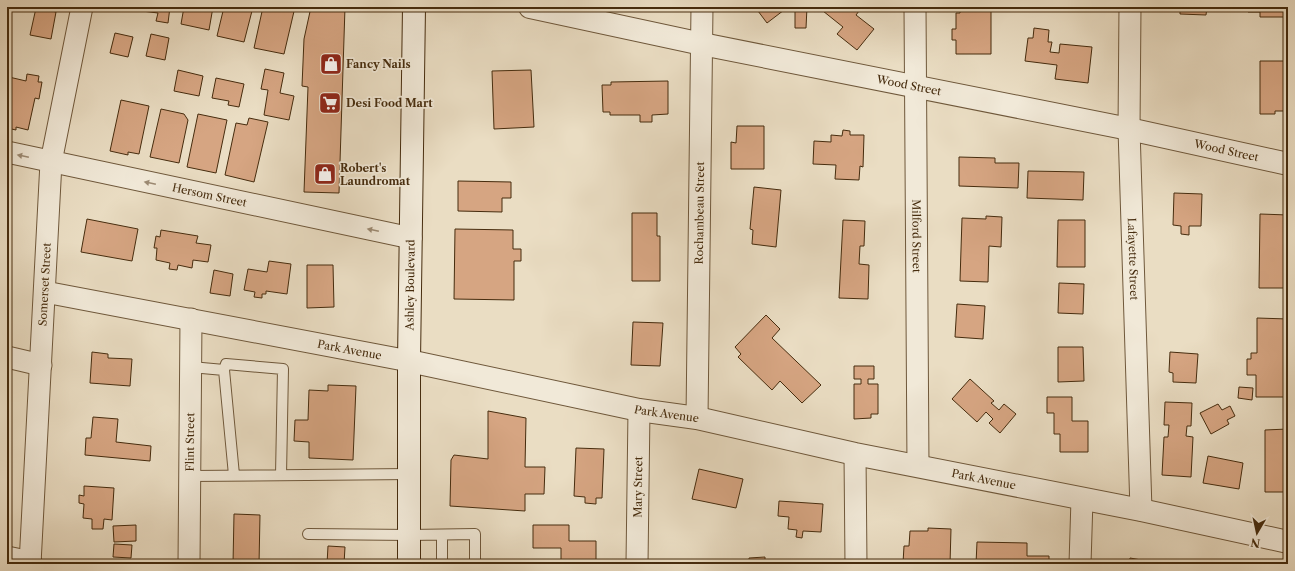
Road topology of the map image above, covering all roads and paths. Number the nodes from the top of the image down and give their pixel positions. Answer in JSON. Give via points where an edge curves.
{"nodes":[{"id":1,"x":82,"y":7,"type":"edge"},
{"id":2,"x":414,"y":7,"type":"edge"},
{"id":3,"x":530,"y":7,"type":"edge"},
{"id":4,"x":702,"y":7,"type":"edge"},
{"id":5,"x":915,"y":7,"type":"edge"},
{"id":6,"x":1130,"y":7,"type":"edge"},
{"id":7,"x":702,"y":44,"type":"junction"},
{"id":8,"x":915,"y":86,"type":"junction"},
{"id":9,"x":1129,"y":129,"type":"junction"},
{"id":10,"x":7,"y":152,"type":"edge"},
{"id":11,"x":51,"y":162,"type":"junction"},
{"id":12,"x":1288,"y":164,"type":"edge"},
{"id":13,"x":411,"y":238,"type":"junction"},
{"id":14,"x":45,"y":292,"type":"junction"},
{"id":15,"x":191,"y":319,"type":"junction"},
{"id":16,"x":7,"y":357,"type":"edge"},
{"id":17,"x":409,"y":361,"type":"junction"},
{"id":18,"x":41,"y":364,"type":"junction"},
{"id":19,"x":191,"y":367,"type":"junction"},
{"id":20,"x":224,"y":370,"type":"junction"},
{"id":21,"x":639,"y":410,"type":"junction"},
{"id":22,"x":697,"y":418,"type":"junction"},
{"id":23,"x":856,"y":454,"type":"junction"},
{"id":24,"x":918,"y":466,"type":"junction"},
{"id":25,"x":410,"y":474,"type":"junction"},
{"id":26,"x":234,"y":475,"type":"junction"},
{"id":27,"x":281,"y":475,"type":"junction"},
{"id":28,"x":190,"y":476,"type":"junction"},
{"id":29,"x":1082,"y":499,"type":"junction"},
{"id":30,"x":1141,"y":510,"type":"junction"},
{"id":31,"x":308,"y":534,"type":"dead end"},
{"id":32,"x":410,"y":535,"type":"junction"},
{"id":33,"x":442,"y":535,"type":"junction"},
{"id":34,"x":1288,"y":542,"type":"edge"},
{"id":35,"x":7,"y":557,"type":"edge"},
{"id":36,"x":30,"y":563,"type":"edge"},
{"id":37,"x":189,"y":564,"type":"edge"},
{"id":38,"x":409,"y":564,"type":"edge"},
{"id":39,"x":442,"y":564,"type":"edge"},
{"id":40,"x":475,"y":564,"type":"edge"},
{"id":41,"x":637,"y":564,"type":"edge"},
{"id":42,"x":856,"y":564,"type":"edge"},
{"id":43,"x":1080,"y":564,"type":"edge"}],
"edges":[{"from":1,"to":11,"type":"street","name":"Somerset Street"},
{"from":2,"to":13,"type":"street","name":"Ashley Boulevard"},
{"from":3,"to":7,"type":"street","name":"Wood Street"},
{"from":4,"to":7,"type":"street","name":"Rochambeau Street"},
{"from":5,"to":8,"type":"street","name":"Milford Street"},
{"from":6,"to":9,"type":"street","name":"Lafayette Street"},
{"from":7,"to":8,"type":"street","name":"Wood Street"},
{"from":7,"to":22,"type":"street","name":"Rochambeau Street"},
{"from":8,"to":9,"type":"street","name":"Wood Street"},
{"from":8,"to":24,"type":"street","name":"Milford Street"},
{"from":9,"to":12,"type":"street","name":"Wood Street"},
{"from":9,"to":30,"type":"street","name":"Lafayette Street"},
{"from":11,"to":10,"type":"street","name":"Hersom Street","one_way":true},
{"from":13,"to":11,"type":"street","name":"Hersom Street","one_way":true},
{"from":11,"to":14,"type":"street","name":"Somerset Street"},
{"from":13,"to":17,"type":"street","name":"Ashley Boulevard"},
{"from":14,"to":15,"type":"street","name":"Park Avenue"},
{"from":14,"to":18,"type":"street","name":"Somerset Street"},
{"from":15,"to":17,"type":"street","name":"Park Avenue"},
{"from":15,"to":19,"type":"street","name":"Flint Street"},
{"from":16,"to":18,"type":"street"},
{"from":17,"to":21,"type":"street","name":"Park Avenue"},
{"from":17,"to":25,"type":"street","name":"Ashley Boulevard"},
{"from":18,"to":36,"type":"street","name":"Somerset Street"},
{"from":19,"to":20,"type":"lane"},
{"from":19,"to":28,"type":"street","name":"Flint Street"},
{"from":20,"to":26,"type":"lane"},
{"from":20,"to":27,"type":"lane","via":[[226,364],[283,369]]},
{"from":21,"to":22,"type":"street","name":"Park Avenue"},
{"from":21,"to":41,"type":"street","name":"Mary Street"},
{"from":22,"to":23,"type":"street","name":"Park Avenue"},
{"from":23,"to":24,"type":"street","name":"Park Avenue"},
{"from":23,"to":42,"type":"street"},
{"from":24,"to":29,"type":"street","name":"Park Avenue"},
{"from":25,"to":27,"type":"lane"},
{"from":25,"to":32,"type":"street","name":"Ashley Boulevard"},
{"from":26,"to":27,"type":"lane"},
{"from":26,"to":28,"type":"lane"},
{"from":28,"to":37,"type":"street","name":"Flint Street"},
{"from":29,"to":30,"type":"street","name":"Park Avenue"},
{"from":29,"to":43,"type":"street"},
{"from":30,"to":34,"type":"street","name":"Park Avenue"},
{"from":31,"to":32,"type":"lane"},
{"from":32,"to":33,"type":"lane"},
{"from":32,"to":38,"type":"street","name":"Ashley Boulevard"},
{"from":33,"to":39,"type":"lane"},
{"from":33,"to":40,"type":"lane","via":[[475,534]]},
{"from":35,"to":36,"type":"street"}]}
